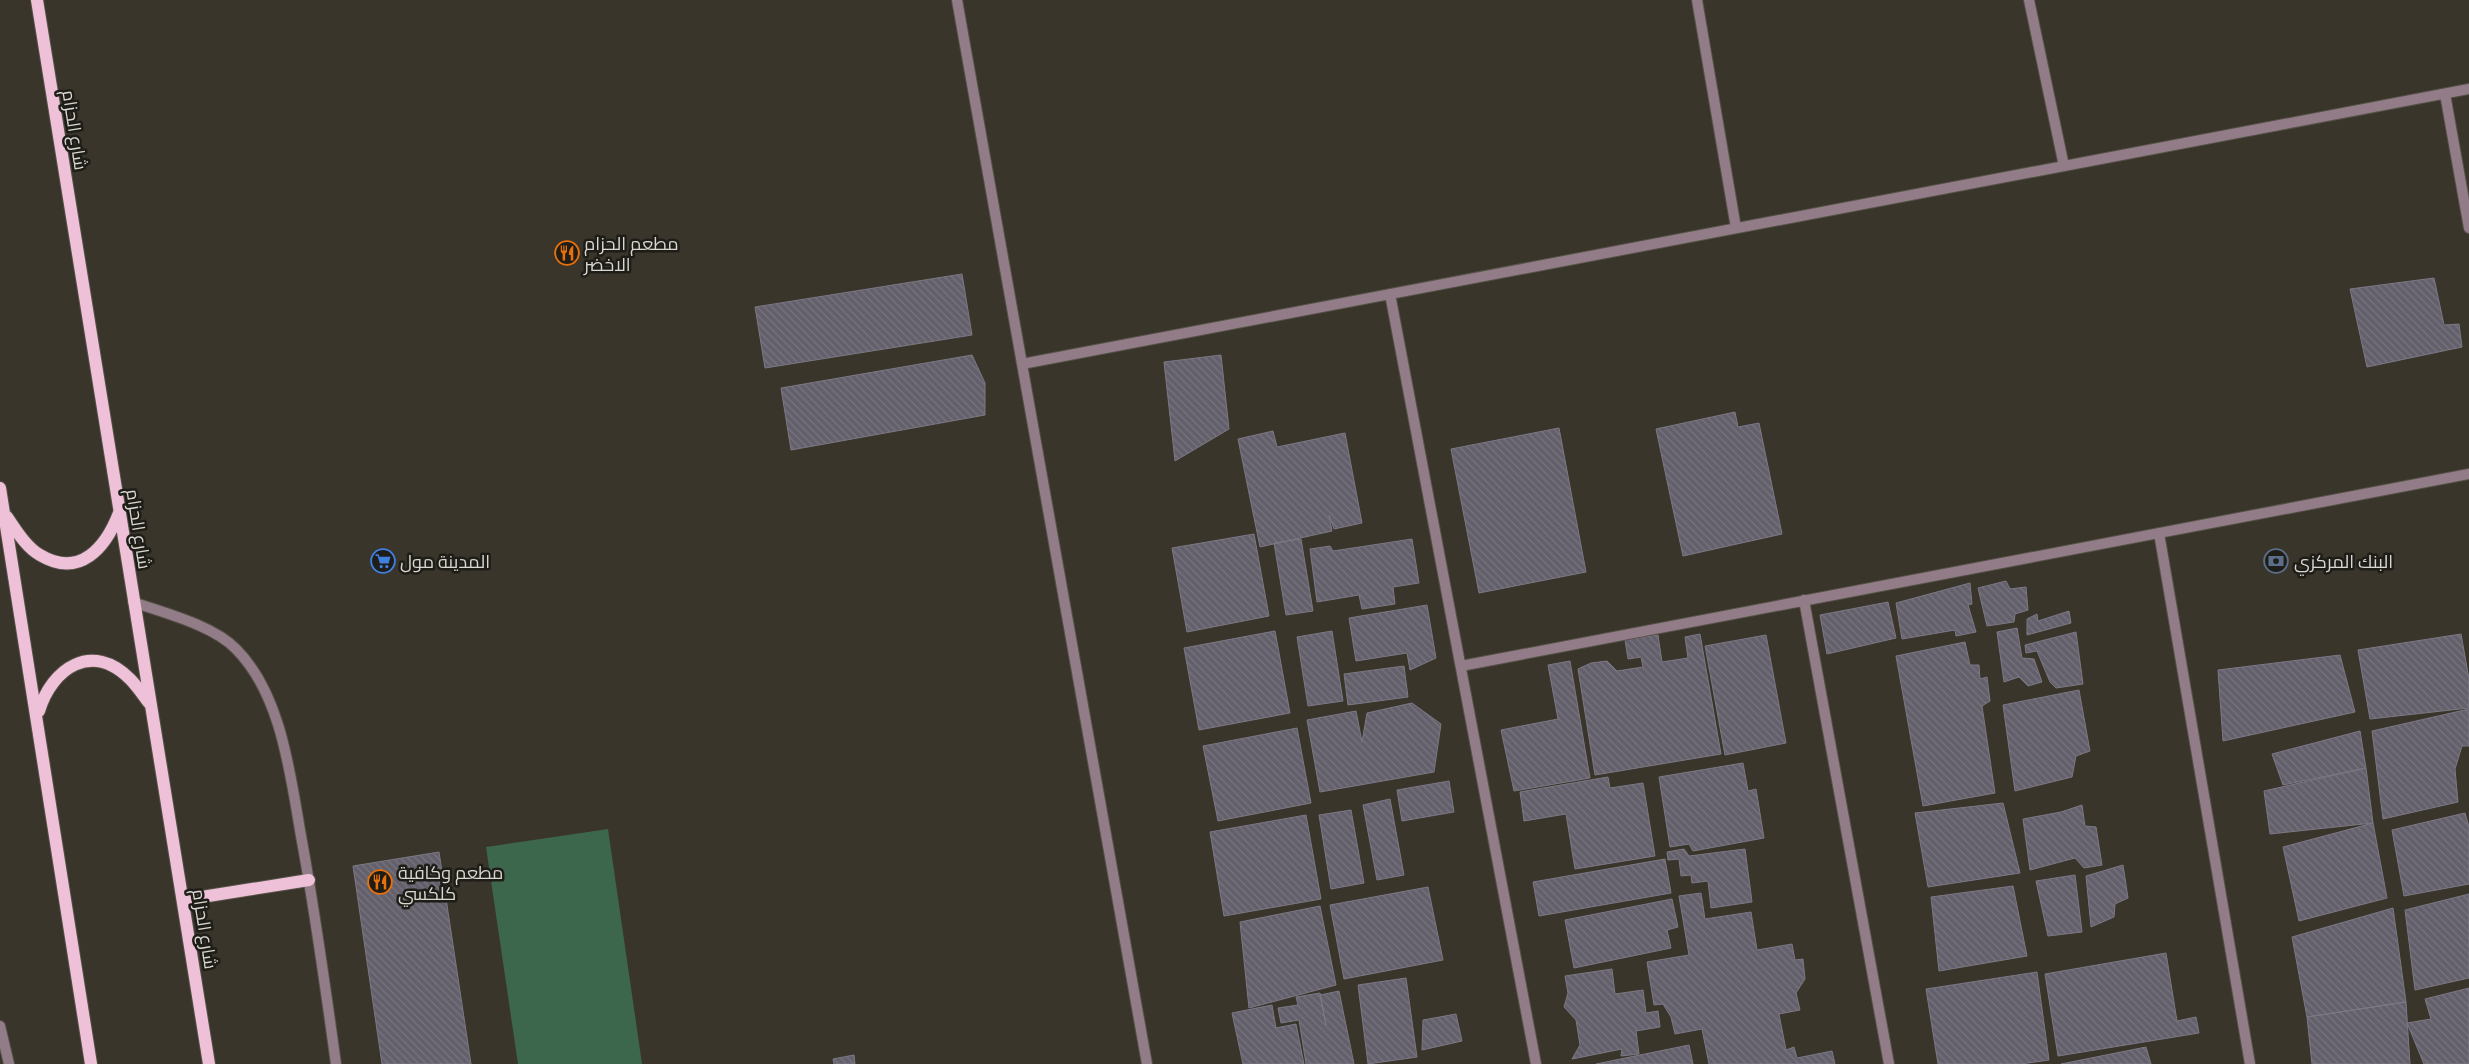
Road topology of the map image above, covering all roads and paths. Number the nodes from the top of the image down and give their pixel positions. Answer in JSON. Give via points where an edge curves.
{"nodes":[{"id":1,"x":37,"y":0,"type":"edge"},
{"id":2,"x":958,"y":0,"type":"edge"},
{"id":3,"x":1697,"y":0,"type":"edge"},
{"id":4,"x":2029,"y":0,"type":"edge"},
{"id":5,"x":2469,"y":89,"type":"edge"},
{"id":6,"x":2445,"y":94,"type":"junction"},
{"id":7,"x":2064,"y":166,"type":"junction"},
{"id":8,"x":1736,"y":228,"type":"junction"},
{"id":9,"x":2469,"y":228,"type":"edge"},
{"id":10,"x":1390,"y":294,"type":"junction"},
{"id":11,"x":1022,"y":364,"type":"junction"},
{"id":12,"x":2469,"y":474,"type":"edge"},
{"id":13,"x":0,"y":488,"type":"edge"},
{"id":14,"x":4,"y":512,"type":"junction"},
{"id":15,"x":119,"y":513,"type":"junction"},
{"id":16,"x":2158,"y":533,"type":"junction"},
{"id":17,"x":1804,"y":600,"type":"junction"},
{"id":18,"x":133,"y":602,"type":"junction"},
{"id":19,"x":1461,"y":666,"type":"junction"},
{"id":20,"x":150,"y":705,"type":"junction"},
{"id":21,"x":37,"y":715,"type":"junction"},
{"id":22,"x":309,"y":880,"type":"junction"},
{"id":23,"x":183,"y":900,"type":"junction"},
{"id":24,"x":0,"y":1026,"type":"edge"},
{"id":25,"x":9,"y":1064,"type":"edge"},
{"id":26,"x":90,"y":1064,"type":"edge"},
{"id":27,"x":209,"y":1064,"type":"edge"},
{"id":28,"x":336,"y":1064,"type":"edge"},
{"id":29,"x":1147,"y":1064,"type":"edge"},
{"id":30,"x":1536,"y":1064,"type":"edge"},
{"id":31,"x":1889,"y":1064,"type":"edge"},
{"id":32,"x":2250,"y":1064,"type":"edge"}],
"edges":[{"from":1,"to":15,"type":"main road","name":"شارع الحزام"},
{"from":2,"to":11,"type":"street"},
{"from":3,"to":8,"type":"street"},
{"from":4,"to":7,"type":"street"},
{"from":5,"to":6,"type":"street"},
{"from":6,"to":7,"type":"street"},
{"from":6,"to":9,"type":"street"},
{"from":7,"to":8,"type":"street"},
{"from":8,"to":10,"type":"street"},
{"from":10,"to":11,"type":"street"},
{"from":10,"to":19,"type":"street"},
{"from":11,"to":29,"type":"street"},
{"from":12,"to":16,"type":"street"},
{"from":13,"to":14,"type":"main road"},
{"from":14,"to":15,"type":"main road","via":[[34,550],[62,563],[78,563],[105,543]]},
{"from":14,"to":21,"type":"main road"},
{"from":15,"to":18,"type":"main road","name":"شارع الحزام"},
{"from":16,"to":17,"type":"street"},
{"from":16,"to":32,"type":"street"},
{"from":17,"to":19,"type":"street"},
{"from":17,"to":31,"type":"street"},
{"from":18,"to":20,"type":"main road","name":"شارع الحزام"},
{"from":18,"to":22,"type":"street","via":[[210,631],[234,646],[252,666],[286,752]]},
{"from":19,"to":30,"type":"street"},
{"from":20,"to":21,"type":"main road","via":[[129,678],[118,670],[95,662],[79,662],[65,669],[52,682]]},
{"from":20,"to":23,"type":"main road","name":"شارع الحزام"},
{"from":21,"to":26,"type":"main road"},
{"from":22,"to":23,"type":"main road"},
{"from":22,"to":28,"type":"street"},
{"from":23,"to":27,"type":"main road","name":"شارع الحزام"},
{"from":24,"to":25,"type":"street"}]}
